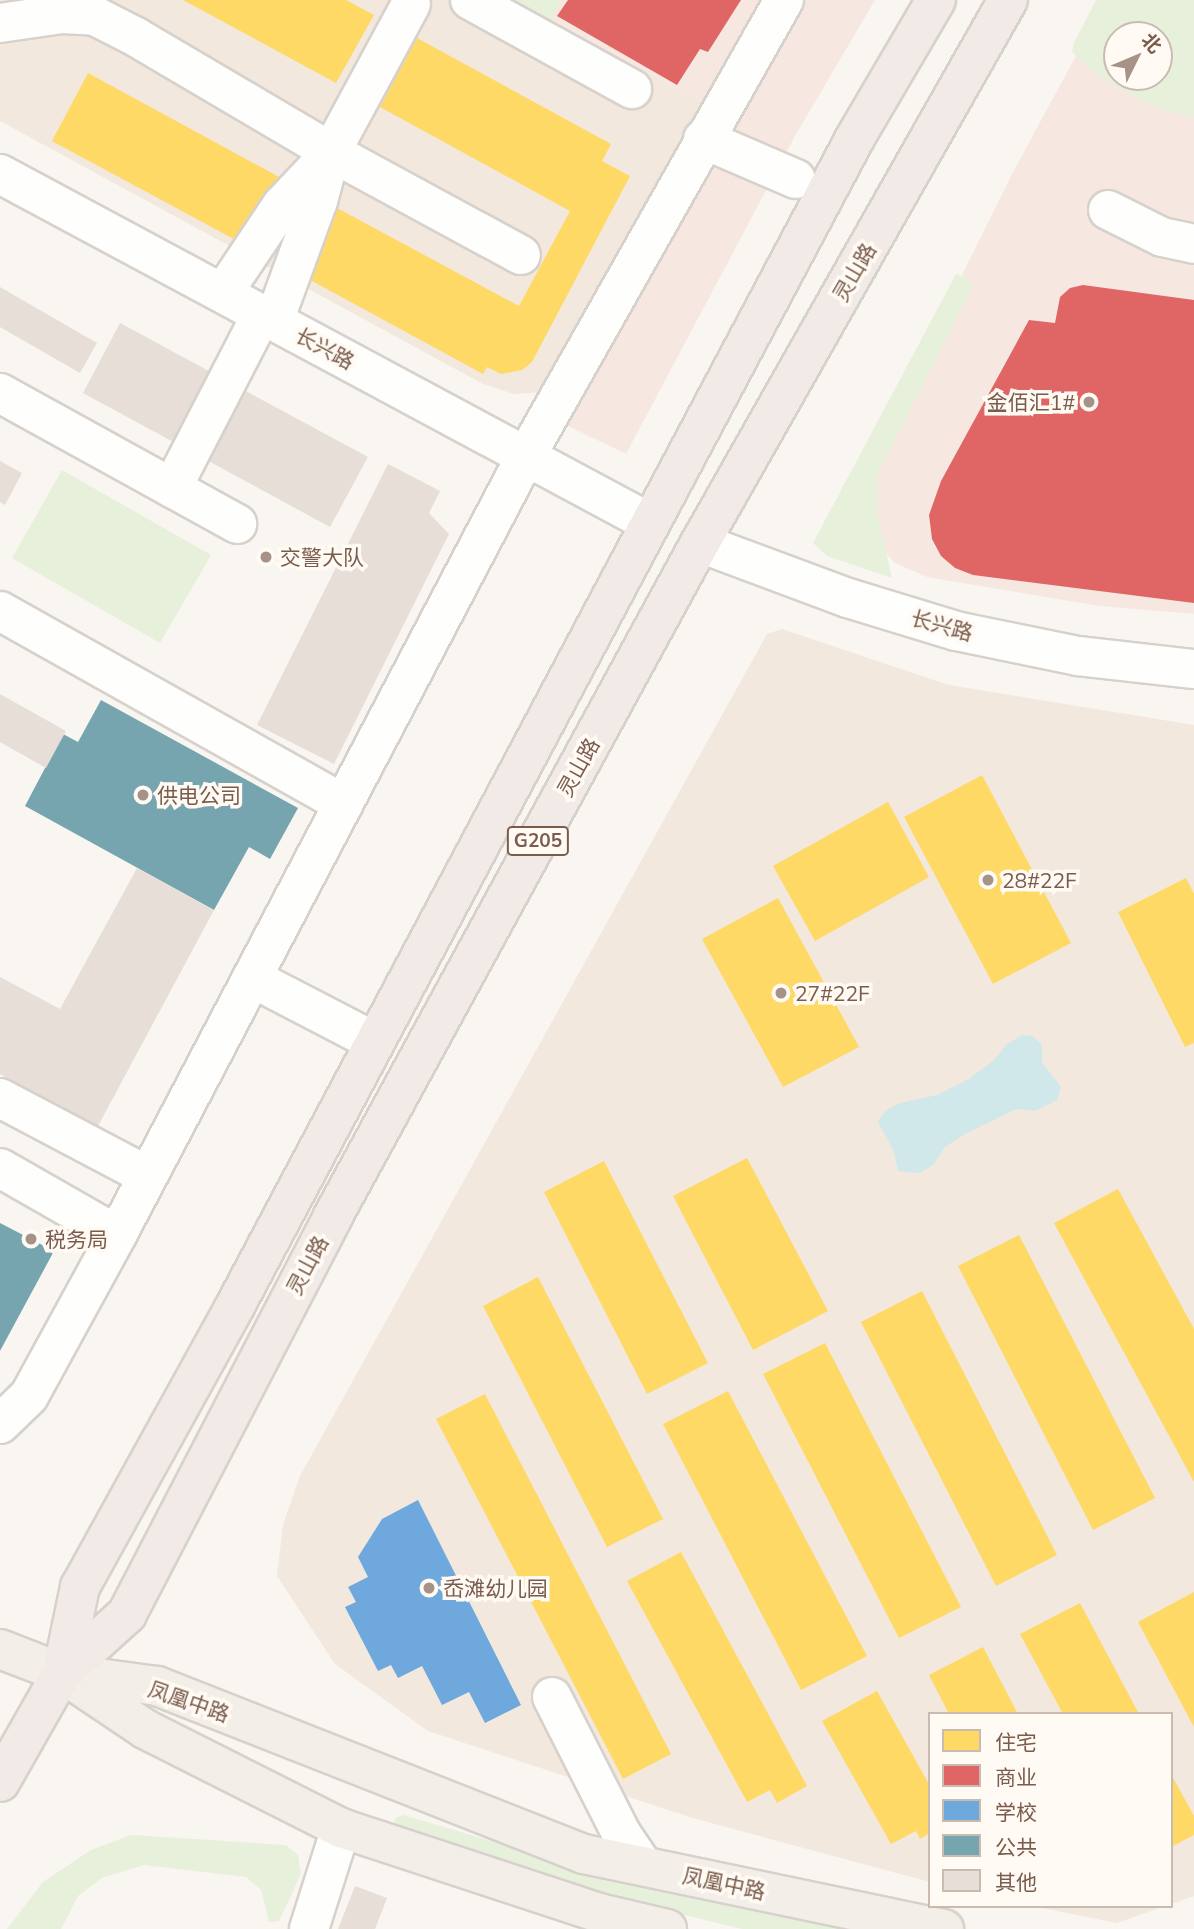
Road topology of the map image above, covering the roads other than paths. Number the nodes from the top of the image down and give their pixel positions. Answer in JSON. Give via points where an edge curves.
{"nodes":[{"id":1,"x":470,"y":0,"type":"edge"},
{"id":2,"x":784,"y":0,"type":"edge"},
{"id":3,"x":936,"y":0,"type":"edge"},
{"id":4,"x":1008,"y":0,"type":"edge"},
{"id":5,"x":411,"y":4,"type":"dead end"},
{"id":6,"x":0,"y":23,"type":"edge"},
{"id":7,"x":632,"y":89,"type":"dead end"},
{"id":8,"x":703,"y":139,"type":"junction"},
{"id":9,"x":331,"y":152,"type":"junction"},
{"id":10,"x":0,"y":174,"type":"edge"},
{"id":11,"x":796,"y":179,"type":"dead end"},
{"id":12,"x":1108,"y":211,"type":"dead end"},
{"id":13,"x":1194,"y":244,"type":"edge"},
{"id":14,"x":521,"y":255,"type":"dead end"},
{"id":15,"x":223,"y":293,"type":"junction"},
{"id":16,"x":268,"y":318,"type":"junction"},
{"id":17,"x":0,"y":393,"type":"edge"},
{"id":18,"x":526,"y":456,"type":"junction"},
{"id":19,"x":172,"y":488,"type":"junction"},
{"id":20,"x":650,"y":523,"type":"junction"},
{"id":21,"x":237,"y":524,"type":"dead end"},
{"id":22,"x":700,"y":543,"type":"junction"},
{"id":23,"x":0,"y":611,"type":"edge"},
{"id":24,"x":1194,"y":669,"type":"edge"},
{"id":25,"x":344,"y":804,"type":"junction"},
{"id":26,"x":252,"y":978,"type":"junction"},
{"id":27,"x":358,"y":1034,"type":"dead end"},
{"id":28,"x":0,"y":1098,"type":"edge"},
{"id":29,"x":0,"y":1168,"type":"edge"},
{"id":30,"x":148,"y":1176,"type":"junction"},
{"id":31,"x":117,"y":1235,"type":"junction"},
{"id":32,"x":0,"y":1424,"type":"edge"},
{"id":33,"x":0,"y":1649,"type":"edge"},
{"id":34,"x":62,"y":1673,"type":"junction"},
{"id":35,"x":552,"y":1697,"type":"dead end"},
{"id":36,"x":0,"y":1782,"type":"edge"},
{"id":37,"x":341,"y":1828,"type":"junction"},
{"id":38,"x":643,"y":1866,"type":"junction"},
{"id":39,"x":613,"y":1923,"type":"edge"},
{"id":40,"x":309,"y":1929,"type":"edge"},
{"id":41,"x":667,"y":1929,"type":"edge"},
{"id":42,"x":944,"y":1929,"type":"edge"}],
"edges":[{"from":1,"to":7,"type":"street"},
{"from":2,"to":8,"type":"street"},
{"from":3,"to":20,"type":"highway","name":"灵山路","via":[[855,138]]},
{"from":4,"to":22,"type":"highway","name":"灵山路","number":"G205"},
{"from":5,"to":9,"type":"street"},
{"from":6,"to":9,"type":"street","via":[[62,14],[95,16]]},
{"from":8,"to":11,"type":"street"},
{"from":8,"to":18,"type":"street"},
{"from":9,"to":14,"type":"street"},
{"from":9,"to":15,"type":"street","via":[[282,205]]},
{"from":9,"to":16,"type":"street","via":[[318,201]]},
{"from":10,"to":15,"type":"street","name":"长兴路"},
{"from":12,"to":13,"type":"street","via":[[1162,237]]},
{"from":15,"to":16,"type":"street","name":"长兴路"},
{"from":16,"to":18,"type":"street","name":"长兴路"},
{"from":16,"to":19,"type":"street"},
{"from":17,"to":19,"type":"street"},
{"from":18,"to":20,"type":"street","name":"长兴路"},
{"from":18,"to":25,"type":"street"},
{"from":19,"to":21,"type":"street"},
{"from":20,"to":34,"type":"highway","name":"灵山路","via":[[234,1308],[80,1587]]},
{"from":22,"to":24,"type":"street","name":"长兴路","via":[[848,598],[956,631],[1078,656]]},
{"from":22,"to":34,"type":"highway","name":"灵山路","number":"G205","via":[[333,1216],[127,1614]]},
{"from":23,"to":25,"type":"street"},
{"from":25,"to":26,"type":"street"},
{"from":26,"to":27,"type":"street"},
{"from":26,"to":30,"type":"street"},
{"from":28,"to":30,"type":"street"},
{"from":29,"to":31,"type":"street"},
{"from":30,"to":31,"type":"street"},
{"from":31,"to":32,"type":"street","via":[[29,1395]]},
{"from":33,"to":34,"type":"main road"},
{"from":34,"to":36,"type":"highway","name":"灵山路","number":"G205"},
{"from":34,"to":37,"type":"main road","name":"凤凰中路","via":[[145,1729]]},
{"from":34,"to":38,"type":"main road","name":"凤凰中路","via":[[156,1686],[584,1854]]},
{"from":35,"to":38,"type":"street","via":[[621,1833]]},
{"from":37,"to":39,"type":"main road","name":"凤凰中路"},
{"from":37,"to":40,"type":"street"},
{"from":38,"to":42,"type":"main road","name":"凤凰中路"},
{"from":39,"to":41,"type":"main road","name":"凤凰中路"}]}
